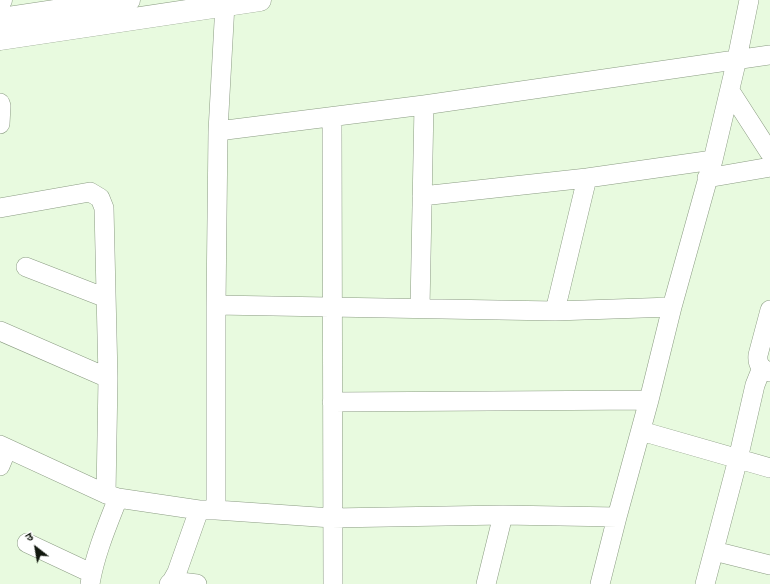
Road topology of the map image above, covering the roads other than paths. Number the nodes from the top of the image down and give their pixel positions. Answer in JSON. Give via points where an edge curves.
{"nodes":[{"id":1,"x":129,"y":0,"type":"edge"},
{"id":2,"x":260,"y":0,"type":"edge"},
{"id":3,"x":749,"y":0,"type":"edge"},
{"id":4,"x":225,"y":4,"type":"junction"},
{"id":5,"x":0,"y":19,"type":"edge"},
{"id":6,"x":0,"y":39,"type":"edge"},
{"id":7,"x":770,"y":55,"type":"edge"},
{"id":8,"x":737,"y":59,"type":"junction"},
{"id":9,"x":730,"y":91,"type":"junction"},
{"id":10,"x":424,"y":105,"type":"junction"},
{"id":11,"x":332,"y":117,"type":"junction"},
{"id":12,"x":218,"y":131,"type":"junction"},
{"id":13,"x":770,"y":153,"type":"edge"},
{"id":14,"x":713,"y":160,"type":"junction"},
{"id":15,"x":770,"y":167,"type":"edge"},
{"id":16,"x":587,"y":178,"type":"junction"},
{"id":17,"x":707,"y":178,"type":"junction"},
{"id":18,"x":422,"y":196,"type":"junction"},
{"id":19,"x":0,"y":208,"type":"edge"},
{"id":20,"x":26,"y":267,"type":"dead end"},
{"id":21,"x":106,"y":298,"type":"junction"},
{"id":22,"x":216,"y":305,"type":"junction"},
{"id":23,"x":332,"y":306,"type":"junction"},
{"id":24,"x":672,"y":307,"type":"junction"},
{"id":25,"x":420,"y":308,"type":"junction"},
{"id":26,"x":770,"y":310,"type":"edge"},
{"id":27,"x":555,"y":311,"type":"junction"},
{"id":28,"x":0,"y":331,"type":"edge"},
{"id":29,"x":765,"y":369,"type":"edge"},
{"id":30,"x":108,"y":378,"type":"junction"},
{"id":31,"x":649,"y":400,"type":"junction"},
{"id":32,"x":332,"y":402,"type":"junction"},
{"id":33,"x":641,"y":431,"type":"junction"},
{"id":34,"x":3,"y":447,"type":"edge"},
{"id":35,"x":738,"y":459,"type":"junction"},
{"id":36,"x":0,"y":466,"type":"edge"},
{"id":37,"x":770,"y":468,"type":"edge"},
{"id":38,"x":112,"y":496,"type":"junction"},
{"id":39,"x":208,"y":510,"type":"junction"},
{"id":40,"x":504,"y":515,"type":"junction"},
{"id":41,"x":617,"y":516,"type":"junction"},
{"id":42,"x":332,"y":518,"type":"junction"},
{"id":43,"x":27,"y":544,"type":"dead end"},
{"id":44,"x":714,"y":551,"type":"junction"},
{"id":45,"x":770,"y":565,"type":"edge"},
{"id":46,"x":91,"y":579,"type":"edge"},
{"id":47,"x":171,"y":582,"type":"edge"},
{"id":48,"x":197,"y":584,"type":"edge"},
{"id":49,"x":333,"y":584,"type":"edge"},
{"id":50,"x":486,"y":584,"type":"edge"},
{"id":51,"x":600,"y":584,"type":"edge"},
{"id":52,"x":705,"y":584,"type":"edge"}],
"edges":[{"from":1,"to":5,"type":"main road"},
{"from":2,"to":4,"type":"main road"},
{"from":3,"to":8,"type":"street"},
{"from":4,"to":6,"type":"main road"},
{"from":4,"to":12,"type":"street"},
{"from":7,"to":8,"type":"street"},
{"from":8,"to":9,"type":"street"},
{"from":8,"to":10,"type":"street"},
{"from":9,"to":13,"type":"street"},
{"from":9,"to":14,"type":"street"},
{"from":10,"to":11,"type":"street"},
{"from":10,"to":18,"type":"street"},
{"from":11,"to":12,"type":"street"},
{"from":11,"to":23,"type":"street"},
{"from":12,"to":22,"type":"street"},
{"from":14,"to":16,"type":"street"},
{"from":14,"to":17,"type":"street"},
{"from":15,"to":17,"type":"street"},
{"from":16,"to":18,"type":"street"},
{"from":16,"to":27,"type":"street"},
{"from":17,"to":24,"type":"street"},
{"from":18,"to":25,"type":"street"},
{"from":19,"to":21,"type":"street","via":[[90,192],[100,198],[104,208]]},
{"from":20,"to":21,"type":"street"},
{"from":21,"to":30,"type":"street"},
{"from":22,"to":23,"type":"street"},
{"from":22,"to":39,"type":"street"},
{"from":23,"to":25,"type":"street"},
{"from":23,"to":32,"type":"street"},
{"from":24,"to":27,"type":"street"},
{"from":24,"to":31,"type":"street"},
{"from":25,"to":27,"type":"street"},
{"from":26,"to":29,"type":"street","via":[[758,355],[758,360]]},
{"from":28,"to":30,"type":"street"},
{"from":29,"to":35,"type":"street","via":[[761,370],[755,385]]},
{"from":30,"to":38,"type":"street"},
{"from":31,"to":32,"type":"street"},
{"from":31,"to":33,"type":"street"},
{"from":32,"to":42,"type":"street"},
{"from":33,"to":35,"type":"street"},
{"from":33,"to":41,"type":"street"},
{"from":34,"to":36,"type":"street"},
{"from":34,"to":38,"type":"street"},
{"from":35,"to":37,"type":"street"},
{"from":35,"to":44,"type":"street"},
{"from":38,"to":39,"type":"street"},
{"from":38,"to":46,"type":"street"},
{"from":39,"to":42,"type":"street"},
{"from":39,"to":47,"type":"street"},
{"from":40,"to":41,"type":"street"},
{"from":40,"to":42,"type":"street"},
{"from":40,"to":50,"type":"street"},
{"from":41,"to":51,"type":"street"},
{"from":42,"to":49,"type":"street"},
{"from":43,"to":46,"type":"street"},
{"from":44,"to":45,"type":"street"},
{"from":44,"to":52,"type":"street"},
{"from":47,"to":48,"type":"street"}]}
